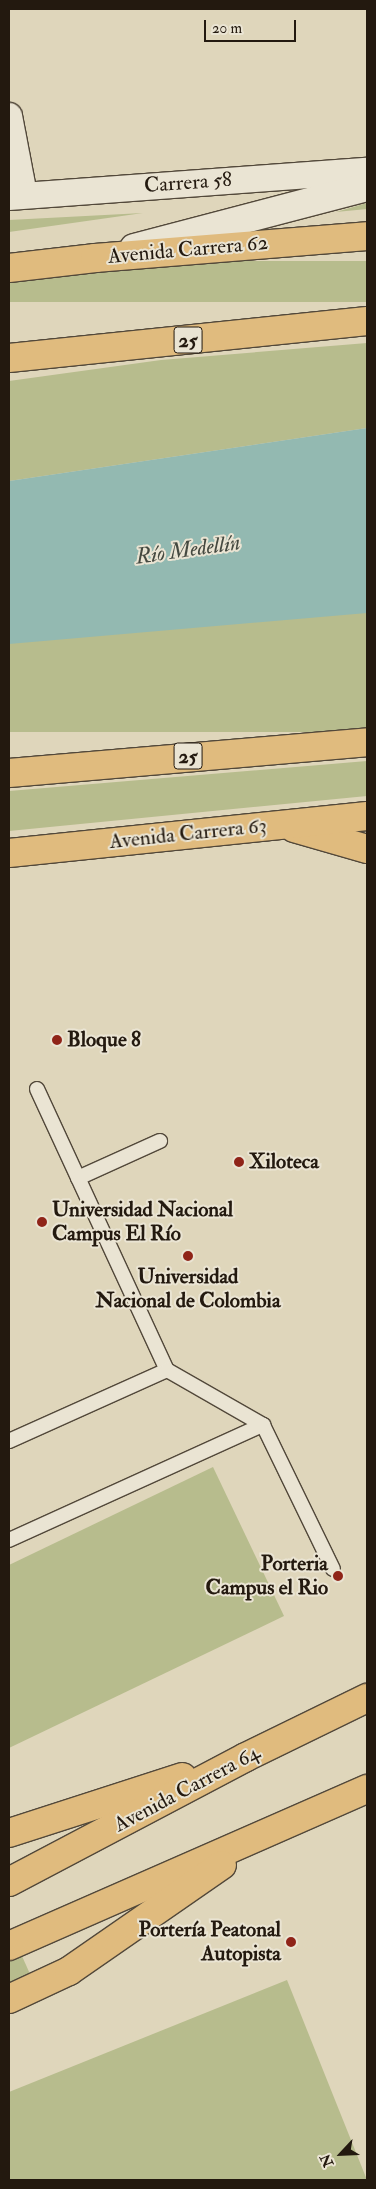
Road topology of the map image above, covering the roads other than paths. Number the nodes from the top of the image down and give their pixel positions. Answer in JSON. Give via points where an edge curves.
{"nodes":[{"id":1,"x":9,"y":116,"type":"edge"},
{"id":2,"x":367,"y":171,"type":"edge"},
{"id":3,"x":367,"y":187,"type":"edge"},
{"id":4,"x":16,"y":196,"type":"edge"},
{"id":5,"x":367,"y":236,"type":"edge"},
{"id":6,"x":95,"y":258,"type":"junction"},
{"id":7,"x":9,"y":268,"type":"edge"},
{"id":8,"x":367,"y":321,"type":"edge"},
{"id":9,"x":9,"y":358,"type":"edge"},
{"id":10,"x":367,"y":742,"type":"edge"},
{"id":11,"x":9,"y":773,"type":"edge"},
{"id":12,"x":367,"y":816,"type":"edge"},
{"id":13,"x":278,"y":824,"type":"junction"},
{"id":14,"x":367,"y":849,"type":"edge"},
{"id":15,"x":9,"y":853,"type":"edge"},
{"id":16,"x":37,"y":1089,"type":"dead end"},
{"id":17,"x":160,"y":1141,"type":"dead end"},
{"id":18,"x":78,"y":1178,"type":"junction"},
{"id":19,"x":167,"y":1370,"type":"junction"},
{"id":20,"x":262,"y":1425,"type":"junction"},
{"id":21,"x":9,"y":1440,"type":"edge"},
{"id":22,"x":9,"y":1540,"type":"edge"},
{"id":23,"x":333,"y":1569,"type":"dead end"},
{"id":24,"x":367,"y":1698,"type":"edge"},
{"id":25,"x":246,"y":1757,"type":"junction"},
{"id":26,"x":367,"y":1789,"type":"edge"},
{"id":27,"x":273,"y":1830,"type":"junction"},
{"id":28,"x":9,"y":1833,"type":"edge"},
{"id":29,"x":13,"y":1881,"type":"edge"},
{"id":30,"x":9,"y":1946,"type":"edge"},
{"id":31,"x":9,"y":1999,"type":"edge"}],
"edges":[{"from":1,"to":4,"type":"street"},
{"from":2,"to":4,"type":"street","name":"Carrera 58"},
{"from":3,"to":6,"type":"street","name":"Carrera 58"},
{"from":5,"to":6,"type":"main road","name":"Avenida Carrera 62"},
{"from":6,"to":7,"type":"main road","name":"Avenida Carrera 62"},
{"from":8,"to":9,"type":"main road","number":"25"},
{"from":10,"to":11,"type":"main road","number":"25"},
{"from":12,"to":13,"type":"main road","name":"Avenida Carrera 63"},
{"from":13,"to":14,"type":"main road"},
{"from":13,"to":15,"type":"main road","name":"Avenida Carrera 63"},
{"from":16,"to":18,"type":"lane"},
{"from":17,"to":18,"type":"lane"},
{"from":18,"to":19,"type":"lane"},
{"from":19,"to":20,"type":"lane"},
{"from":19,"to":21,"type":"lane"},
{"from":20,"to":22,"type":"lane"},
{"from":20,"to":23,"type":"lane"},
{"from":24,"to":25,"type":"main road","name":"Avenida Carrera 64"},
{"from":25,"to":28,"type":"main road"},
{"from":25,"to":29,"type":"main road","name":"Avenida Carrera 64"},
{"from":26,"to":27,"type":"main road"},
{"from":27,"to":30,"type":"main road"},
{"from":27,"to":31,"type":"main road","via":[[69,1971]]}]}
